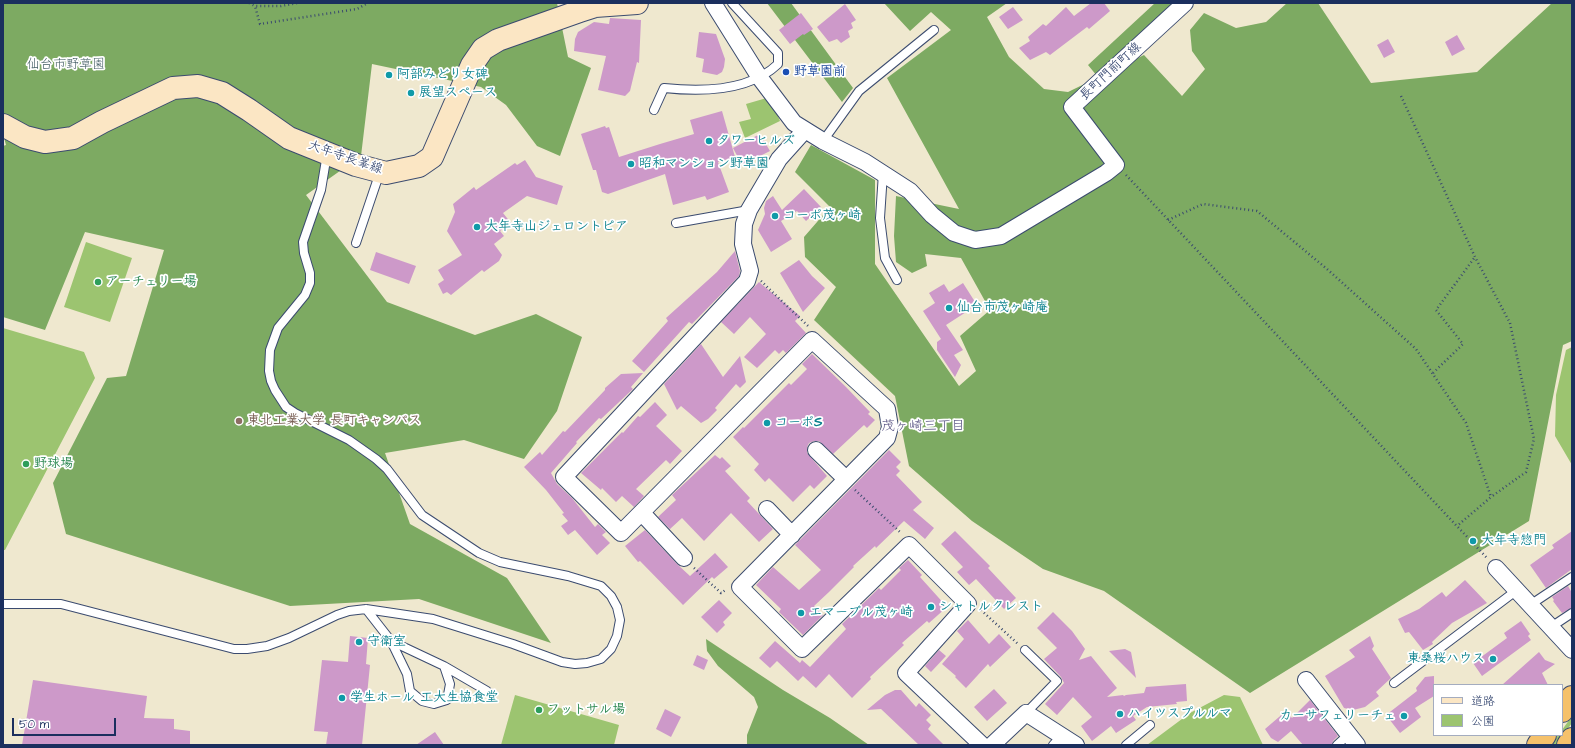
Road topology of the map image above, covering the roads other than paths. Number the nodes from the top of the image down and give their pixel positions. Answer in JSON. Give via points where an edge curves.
{"nodes":[{"id":1,"x":637,"y":3,"type":"edge"},
{"id":2,"x":713,"y":3,"type":"edge"},
{"id":3,"x":732,"y":3,"type":"edge"},
{"id":4,"x":1185,"y":3,"type":"edge"},
{"id":5,"x":934,"y":30,"type":"dead end"},
{"id":6,"x":760,"y":78,"type":"junction"},
{"id":7,"x":654,"y":110,"type":"dead end"},
{"id":8,"x":3,"y":125,"type":"edge"},
{"id":9,"x":806,"y":130,"type":"junction"},
{"id":10,"x":823,"y":141,"type":"junction"},
{"id":11,"x":327,"y":154,"type":"junction"},
{"id":12,"x":380,"y":172,"type":"junction"},
{"id":13,"x":883,"y":173,"type":"junction"},
{"id":14,"x":749,"y":210,"type":"junction"},
{"id":15,"x":676,"y":223,"type":"dead end"},
{"id":16,"x":356,"y":243,"type":"dead end"},
{"id":17,"x":897,"y":280,"type":"dead end"},
{"id":18,"x":816,"y":450,"type":"dead end"},
{"id":19,"x":846,"y":479,"type":"junction"},
{"id":20,"x":767,"y":509,"type":"dead end"},
{"id":21,"x":642,"y":513,"type":"junction"},
{"id":22,"x":792,"y":534,"type":"junction"},
{"id":23,"x":684,"y":558,"type":"road end"},
{"id":24,"x":1496,"y":568,"type":"road end"},
{"id":25,"x":1572,"y":577,"type":"edge"},
{"id":26,"x":1518,"y":590,"type":"junction"},
{"id":27,"x":3,"y":604,"type":"edge"},
{"id":28,"x":1530,"y":605,"type":"junction"},
{"id":29,"x":366,"y":609,"type":"junction"},
{"id":30,"x":1572,"y":613,"type":"edge"},
{"id":31,"x":1551,"y":627,"type":"junction"},
{"id":32,"x":391,"y":641,"type":"junction"},
{"id":33,"x":1025,"y":650,"type":"road end"},
{"id":34,"x":1572,"y":650,"type":"edge"},
{"id":35,"x":444,"y":666,"type":"junction"},
{"id":36,"x":1306,"y":680,"type":"dead end"},
{"id":37,"x":1394,"y":683,"type":"dead end"},
{"id":38,"x":487,"y":691,"type":"dead end"},
{"id":39,"x":1572,"y":697,"type":"edge"},
{"id":40,"x":1563,"y":710,"type":"edge"},
{"id":41,"x":1026,"y":713,"type":"junction"},
{"id":42,"x":1150,"y":725,"type":"dead end"},
{"id":43,"x":1544,"y":736,"type":"edge"},
{"id":44,"x":1572,"y":739,"type":"edge"},
{"id":45,"x":1058,"y":740,"type":"edge"},
{"id":46,"x":1353,"y":740,"type":"edge"},
{"id":47,"x":982,"y":745,"type":"edge"},
{"id":48,"x":992,"y":745,"type":"edge"},
{"id":49,"x":1076,"y":745,"type":"edge"},
{"id":50,"x":1126,"y":745,"type":"edge"},
{"id":51,"x":1337,"y":745,"type":"edge"},
{"id":52,"x":1538,"y":745,"type":"edge"},
{"id":53,"x":1568,"y":745,"type":"edge"}],
"edges":[{"from":1,"to":12,"type":"street","name":"大年寺長峯線","via":[[595,6],[580,10],[498,40],[482,49],[472,65],[432,157],[419,166]]},
{"from":2,"to":6,"type":"street"},
{"from":3,"to":6,"type":"lane","via":[[778,53],[778,64],[770,73]]},
{"from":4,"to":13,"type":"street","name":"長町門前町線","via":[[1072,107],[1116,165],[1001,236],[975,240],[954,233],[932,215],[910,191]]},
{"from":5,"to":10,"type":"lane","via":[[859,91]]},
{"from":6,"to":7,"type":"lane","via":[[721,89],[691,91],[664,88]]},
{"from":6,"to":9,"type":"street","via":[[794,123]]},
{"from":8,"to":11,"type":"street","name":"大年寺長峯線","via":[[25,137],[45,142],[72,138],[173,88],[198,86],[222,94],[289,138]]},
{"from":9,"to":10,"type":"street"},
{"from":9,"to":14,"type":"street","via":[[779,158]]},
{"from":10,"to":13,"type":"street"},
{"from":11,"to":12,"type":"street","name":"大年寺長峯線"},
{"from":11,"to":29,"type":"lane","via":[[321,190],[303,242],[310,283],[305,294],[278,328],[270,350],[270,381],[275,390],[286,407],[349,440],[376,459],[387,468],[422,514],[479,553],[500,562],[568,576],[601,586],[611,596],[620,620],[611,649],[601,659],[575,664],[562,662],[433,619]]},
{"from":12,"to":16,"type":"lane"},
{"from":13,"to":17,"type":"lane","via":[[880,218],[885,258]]},
{"from":14,"to":15,"type":"lane"},
{"from":14,"to":21,"type":"street","via":[[744,224],[743,244],[750,271],[747,281],[564,477],[621,533]]},
{"from":18,"to":19,"type":"street"},
{"from":19,"to":21,"type":"street","via":[[887,438],[890,426],[887,408],[812,340]]},
{"from":19,"to":22,"type":"street"},
{"from":20,"to":22,"type":"street"},
{"from":21,"to":23,"type":"street"},
{"from":22,"to":47,"type":"street","via":[[740,587],[802,649],[909,545],[968,604],[906,673]]},
{"from":24,"to":26,"type":"street"},
{"from":25,"to":28,"type":"lane"},
{"from":26,"to":28,"type":"street"},
{"from":26,"to":37,"type":"lane"},
{"from":27,"to":29,"type":"lane","via":[[61,604],[234,649],[267,646],[337,614]]},
{"from":28,"to":31,"type":"street"},
{"from":29,"to":32,"type":"lane"},
{"from":30,"to":31,"type":"lane"},
{"from":31,"to":34,"type":"street"},
{"from":32,"to":35,"type":"lane"},
{"from":32,"to":35,"type":"lane","via":[[407,674],[410,691],[422,702],[434,704],[447,700],[450,684]]},
{"from":33,"to":41,"type":"lane","via":[[1057,681]]},
{"from":35,"to":38,"type":"lane"},
{"from":36,"to":46,"type":"street"},
{"from":39,"to":40,"type":"highway"},
{"from":41,"to":45,"type":"street"},
{"from":41,"to":48,"type":"street"},
{"from":42,"to":50,"type":"lane"},
{"from":43,"to":52,"type":"highway"},
{"from":44,"to":53,"type":"highway"},
{"from":45,"to":49,"type":"street"},
{"from":46,"to":51,"type":"lane"}]}
